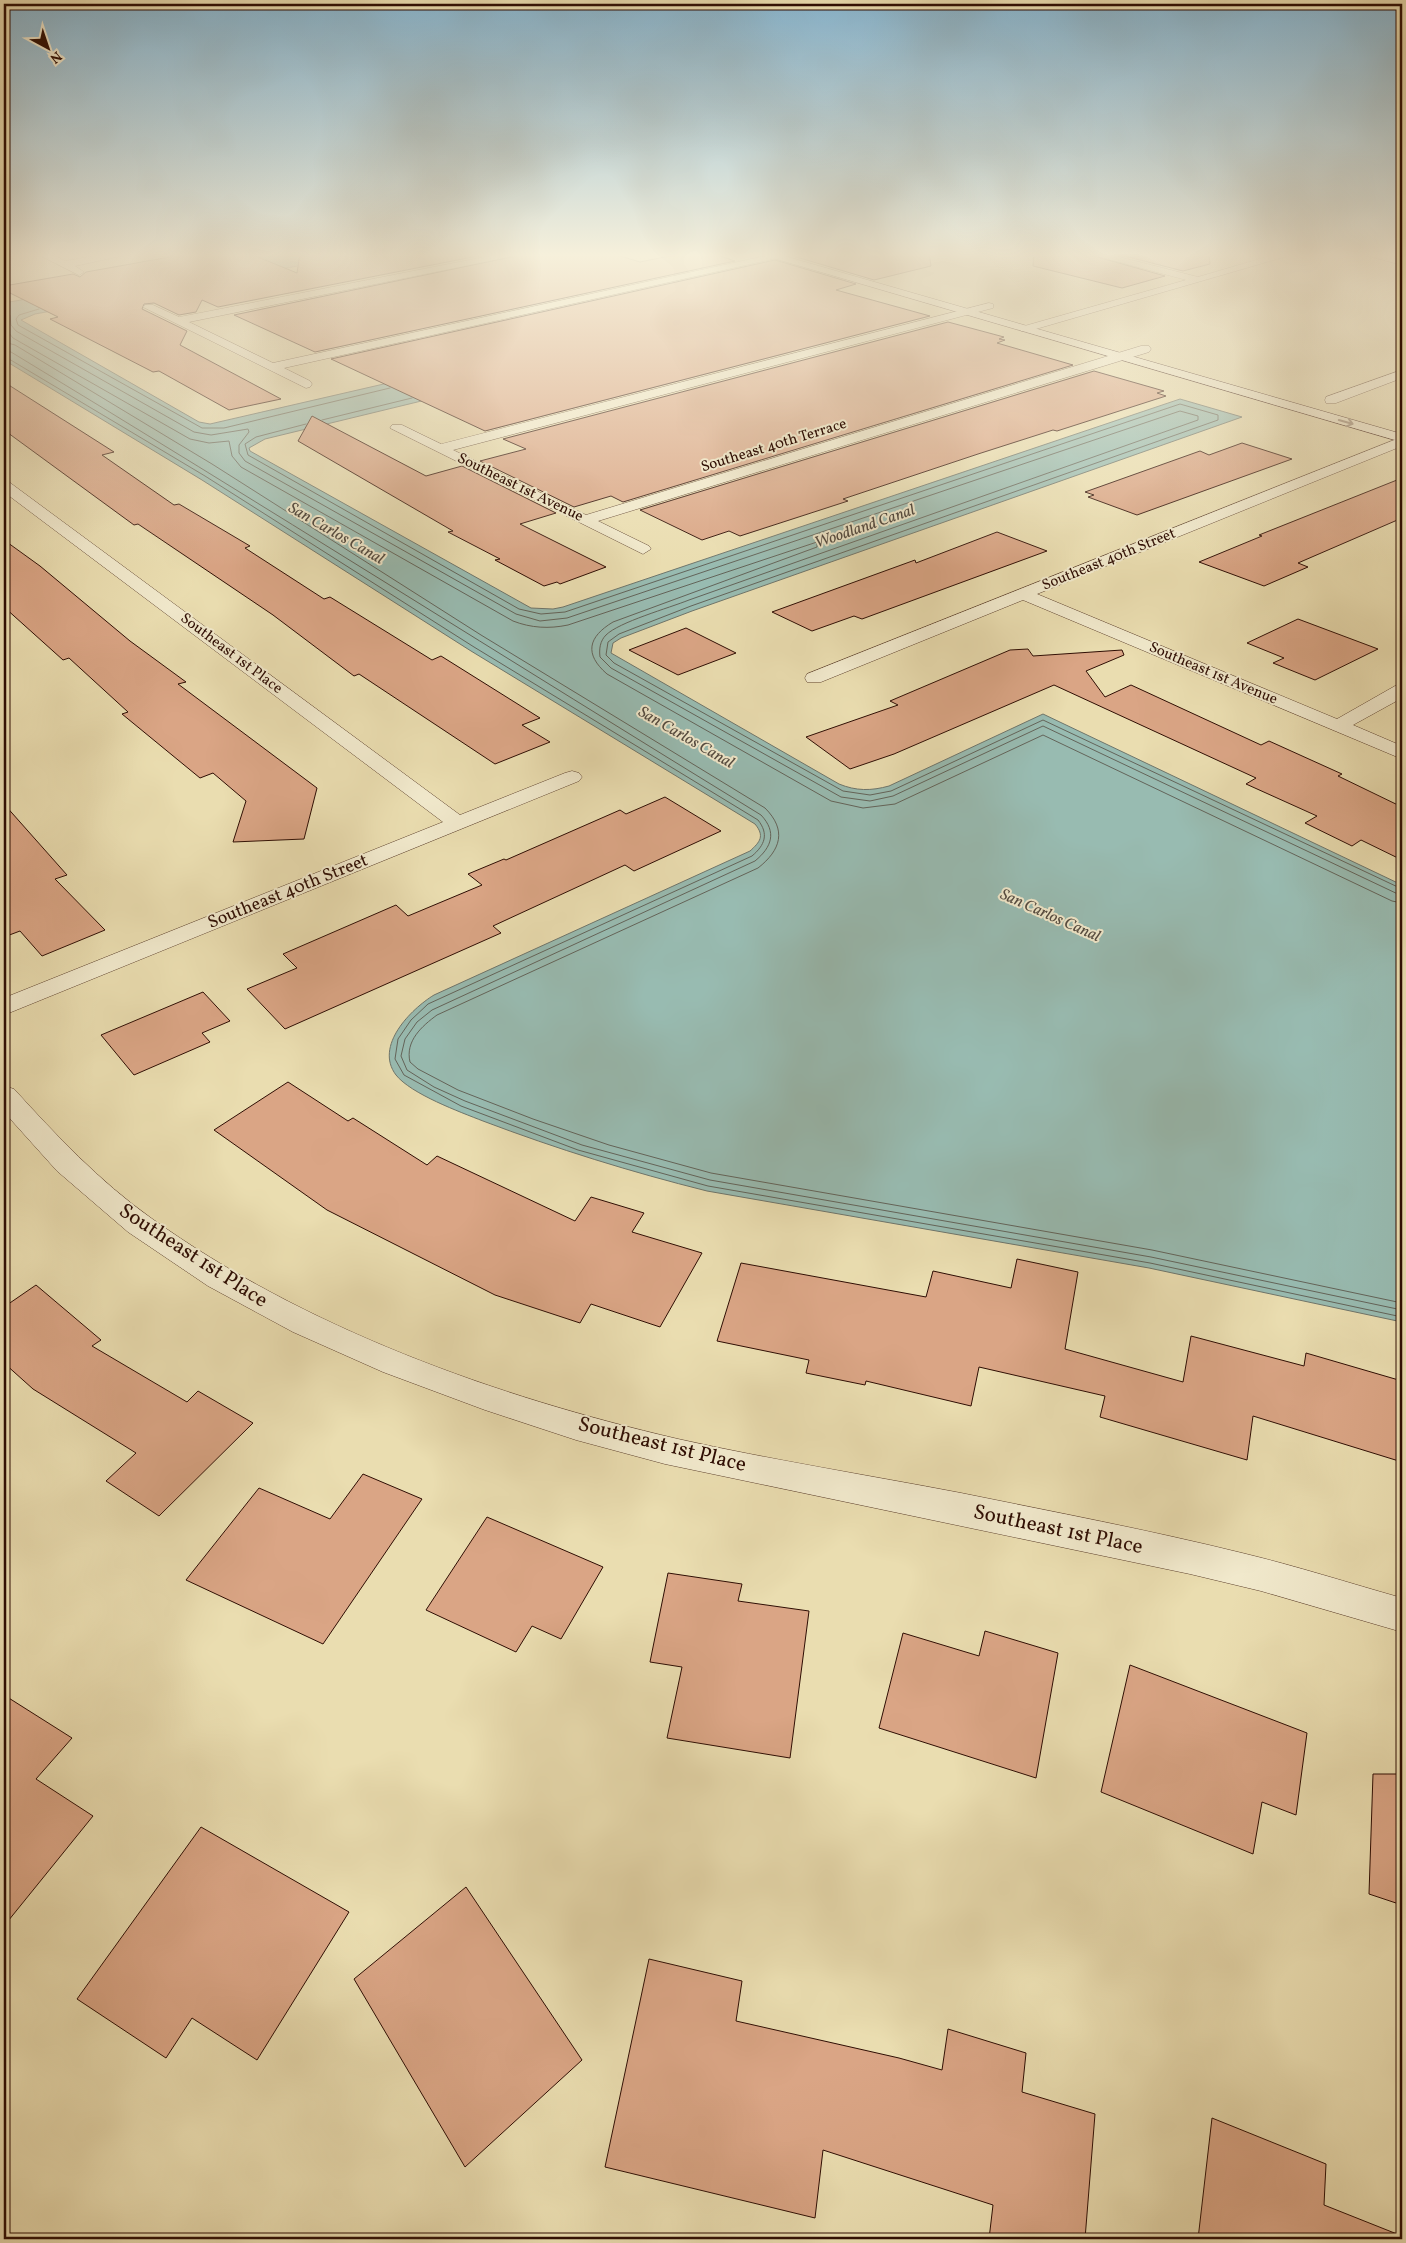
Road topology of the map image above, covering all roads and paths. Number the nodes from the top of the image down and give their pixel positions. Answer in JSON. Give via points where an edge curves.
{"nodes":[{"id":1,"x":253,"y":358,"type":"edge"},
{"id":2,"x":315,"y":358,"type":"edge"},
{"id":3,"x":768,"y":358,"type":"edge"},
{"id":4,"x":1118,"y":358,"type":"edge"},
{"id":5,"x":1122,"y":358,"type":"edge"},
{"id":6,"x":272,"y":367,"type":"junction"},
{"id":7,"x":1402,"y":374,"type":"edge"},
{"id":8,"x":306,"y":384,"type":"dead end"},
{"id":9,"x":1349,"y":405,"type":"dead end"},
{"id":10,"x":398,"y":428,"type":"dead end"},
{"id":11,"x":1402,"y":439,"type":"edge"},
{"id":12,"x":440,"y":449,"type":"junction"},
{"id":13,"x":4,"y":485,"type":"edge"},
{"id":14,"x":586,"y":520,"type":"junction"},
{"id":15,"x":643,"y":549,"type":"dead end"},
{"id":16,"x":1023,"y":594,"type":"junction"},
{"id":17,"x":814,"y":678,"type":"dead end"},
{"id":18,"x":1402,"y":690,"type":"edge"},
{"id":19,"x":1338,"y":726,"type":"junction"},
{"id":20,"x":1402,"y":753,"type":"edge"},
{"id":21,"x":572,"y":777,"type":"dead end"},
{"id":22,"x":458,"y":824,"type":"junction"},
{"id":23,"x":4,"y":1007,"type":"edge"},
{"id":24,"x":4,"y":1095,"type":"edge"},
{"id":25,"x":1402,"y":1615,"type":"edge"}],
"edges":[{"from":1,"to":6,"type":"street"},
{"from":2,"to":6,"type":"street"},
{"from":3,"to":12,"type":"street"},
{"from":4,"to":14,"type":"street","name":"Southeast 40th Terrace"},
{"from":5,"to":11,"type":"street","one_way":true},
{"from":6,"to":8,"type":"street"},
{"from":7,"to":9,"type":"street","via":[[1327,399]]},
{"from":10,"to":12,"type":"street","name":"Southeast 1st Avenue"},
{"from":11,"to":16,"type":"street","name":"Southeast 40th Street"},
{"from":12,"to":14,"type":"street","name":"Southeast 1st Avenue"},
{"from":13,"to":22,"type":"street","name":"Southeast 1st Place"},
{"from":14,"to":15,"type":"street","name":"Southeast 1st Avenue"},
{"from":16,"to":17,"type":"street","name":"Southeast 40th Street"},
{"from":16,"to":19,"type":"street","name":"Southeast 1st Avenue"},
{"from":18,"to":19,"type":"street"},
{"from":19,"to":20,"type":"street","name":"Southeast 1st Avenue"},
{"from":21,"to":22,"type":"street","name":"Southeast 40th Street"},
{"from":22,"to":23,"type":"street","name":"Southeast 40th Street"},
{"from":24,"to":25,"type":"street","name":"Southeast 1st Place","via":[[20,1117],[58,1155],[151,1233],[237,1290],[409,1370],[508,1405],[668,1451],[1041,1525],[1233,1568]]}]}
